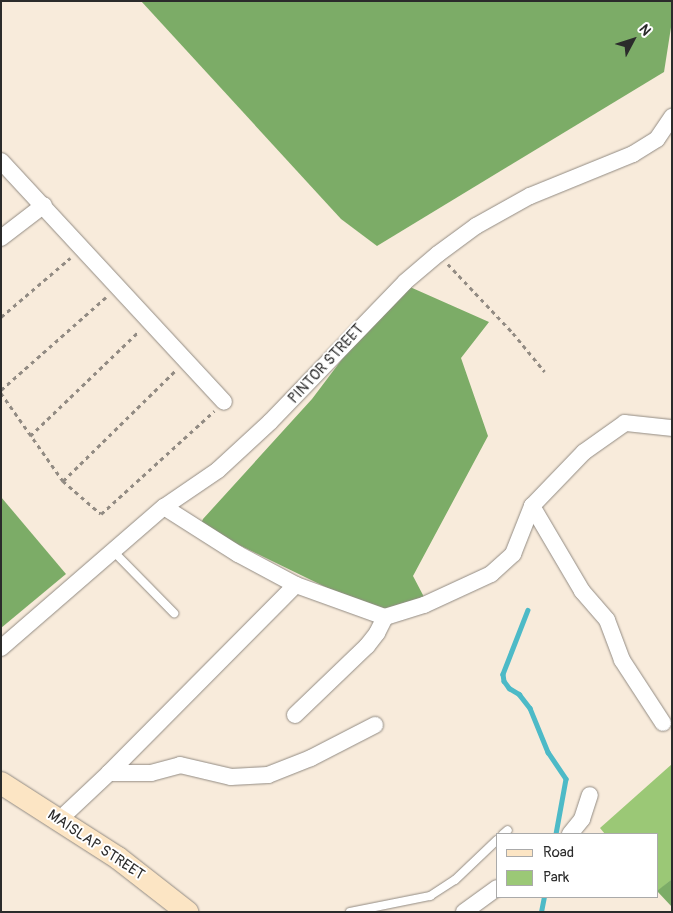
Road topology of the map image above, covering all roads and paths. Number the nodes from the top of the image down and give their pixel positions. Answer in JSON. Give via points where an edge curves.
{"nodes":[{"id":1,"x":671,"y":122,"type":"edge"},
{"id":2,"x":1,"y":161,"type":"edge"},
{"id":3,"x":44,"y":205,"type":"junction"},
{"id":4,"x":1,"y":238,"type":"edge"},
{"id":5,"x":83,"y":248,"type":"junction"},
{"id":6,"x":438,"y":254,"type":"junction"},
{"id":7,"x":118,"y":286,"type":"junction"},
{"id":8,"x":1,"y":317,"type":"edge"},
{"id":9,"x":150,"y":321,"type":"junction"},
{"id":10,"x":186,"y":360,"type":"junction"},
{"id":11,"x":545,"y":372,"type":"dead end"},
{"id":12,"x":1,"y":391,"type":"edge"},
{"id":13,"x":224,"y":402,"type":"joint"},
{"id":14,"x":672,"y":428,"type":"edge"},
{"id":15,"x":30,"y":436,"type":"junction"},
{"id":16,"x":63,"y":481,"type":"junction"},
{"id":17,"x":532,"y":506,"type":"junction"},
{"id":18,"x":164,"y":507,"type":"junction"},
{"id":19,"x":114,"y":552,"type":"junction"},
{"id":20,"x":296,"y":585,"type":"junction"},
{"id":21,"x":174,"y":613,"type":"dead end"},
{"id":22,"x":385,"y":617,"type":"junction"},
{"id":23,"x":1,"y":648,"type":"edge"},
{"id":24,"x":295,"y":715,"type":"dead end"},
{"id":25,"x":662,"y":723,"type":"dead end"},
{"id":26,"x":375,"y":725,"type":"dead end"},
{"id":27,"x":109,"y":773,"type":"junction"},
{"id":28,"x":1,"y":783,"type":"edge"},
{"id":29,"x":590,"y":795,"type":"dead end"},
{"id":30,"x":59,"y":820,"type":"junction"},
{"id":31,"x":571,"y":833,"type":"edge"},
{"id":32,"x":496,"y":841,"type":"edge"},
{"id":33,"x":496,"y":889,"type":"edge"},
{"id":34,"x":187,"y":912,"type":"edge"},
{"id":35,"x":350,"y":912,"type":"edge"},
{"id":36,"x":464,"y":912,"type":"edge"}],
"edges":[{"from":1,"to":6,"type":"street","name":"PINTOR STREET","via":[[657,139],[633,154],[530,196],[476,226]]},
{"from":2,"to":3,"type":"street"},
{"from":3,"to":4,"type":"street"},
{"from":3,"to":5,"type":"street"},
{"from":5,"to":7,"type":"street"},
{"from":5,"to":8,"type":"path"},
{"from":6,"to":11,"type":"path","via":[[514,333]]},
{"from":6,"to":18,"type":"street","name":"PINTOR STREET","via":[[373,314],[270,422],[218,470]]},
{"from":7,"to":9,"type":"street"},
{"from":7,"to":12,"type":"path"},
{"from":9,"to":10,"type":"street"},
{"from":9,"to":15,"type":"path"},
{"from":10,"to":13,"type":"street"},
{"from":10,"to":16,"type":"path"},
{"from":12,"to":15,"type":"path"},
{"from":13,"to":16,"type":"path","via":[[101,514]]},
{"from":14,"to":17,"type":"street","via":[[625,423],[584,452]]},
{"from":15,"to":16,"type":"path"},
{"from":17,"to":22,"type":"street","via":[[513,554],[491,574],[424,605]]},
{"from":17,"to":25,"type":"street","via":[[582,591],[607,620],[622,660]]},
{"from":18,"to":19,"type":"street","name":"PINTOR STREET"},
{"from":18,"to":20,"type":"street","via":[[238,554]]},
{"from":19,"to":21,"type":"lane"},
{"from":19,"to":23,"type":"street","name":"PINTOR STREET"},
{"from":20,"to":22,"type":"street"},
{"from":20,"to":27,"type":"street"},
{"from":22,"to":24,"type":"street","via":[[367,646]]},
{"from":26,"to":27,"type":"street","via":[[311,758],[268,775],[232,777],[180,766],[151,773]]},
{"from":27,"to":30,"type":"street"},
{"from":28,"to":30,"type":"main road","name":"MAISLAP STREET"},
{"from":29,"to":31,"type":"street","via":[[582,819]]},
{"from":30,"to":34,"type":"main road","name":"MAISLAP STREET","via":[[118,858]]},
{"from":32,"to":35,"type":"lane","via":[[455,880],[430,896]]},
{"from":33,"to":36,"type":"street"}]}
